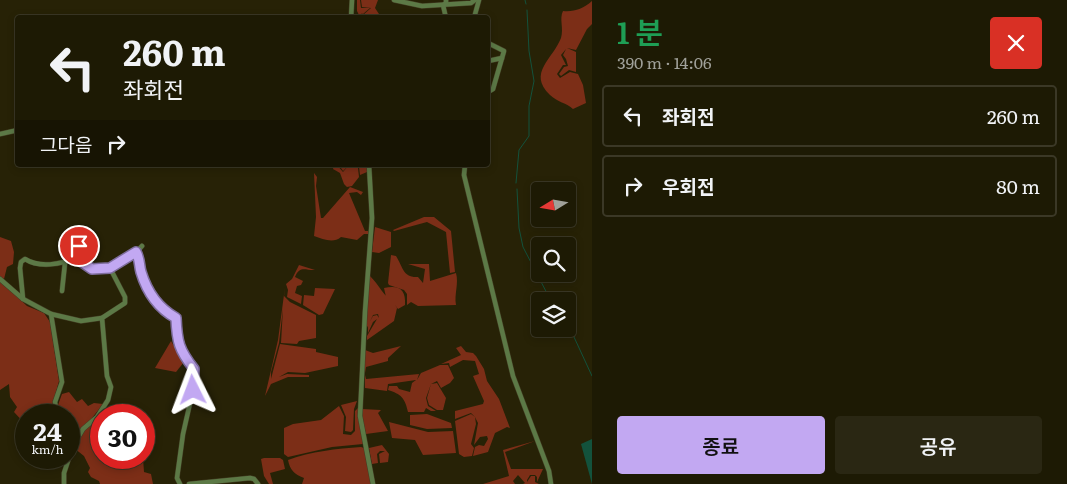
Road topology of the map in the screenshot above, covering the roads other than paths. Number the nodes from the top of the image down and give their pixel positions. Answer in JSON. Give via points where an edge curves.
{"nodes":[{"id":1,"x":352,"y":0,"type":"edge"},
{"id":2,"x":396,"y":0,"type":"edge"},
{"id":3,"x":446,"y":0,"type":"edge"},
{"id":4,"x":477,"y":0,"type":"edge"},
{"id":5,"x":443,"y":6,"type":"junction"},
{"id":6,"x":350,"y":15,"type":"edge"},
{"id":7,"x":445,"y":15,"type":"edge"},
{"id":8,"x":474,"y":15,"type":"edge"},
{"id":9,"x":490,"y":44,"type":"edge"},
{"id":10,"x":502,"y":58,"type":"junction"},
{"id":11,"x":490,"y":61,"type":"edge"},
{"id":12,"x":490,"y":91,"type":"edge"},
{"id":13,"x":15,"y":131,"type":"edge"},
{"id":14,"x":0,"y":134,"type":"edge"},
{"id":15,"x":369,"y":167,"type":"edge"},
{"id":16,"x":465,"y":167,"type":"edge"},
{"id":17,"x":88,"y":232,"type":"dead end"},
{"id":18,"x":142,"y":246,"type":"dead end"},
{"id":19,"x":136,"y":252,"type":"junction"},
{"id":20,"x":76,"y":258,"type":"junction"},
{"id":21,"x":65,"y":263,"type":"junction"},
{"id":22,"x":110,"y":268,"type":"junction"},
{"id":23,"x":0,"y":279,"type":"edge"},
{"id":24,"x":62,"y":291,"type":"dead end"},
{"id":25,"x":22,"y":299,"type":"junction"},
{"id":26,"x":51,"y":314,"type":"junction"},
{"id":27,"x":102,"y":318,"type":"junction"},
{"id":28,"x":55,"y":404,"type":"edge"},
{"id":29,"x":80,"y":435,"type":"edge"},
{"id":30,"x":65,"y":469,"type":"edge"},
{"id":31,"x":64,"y":484,"type":"edge"},
{"id":32,"x":180,"y":484,"type":"edge"},
{"id":33,"x":189,"y":484,"type":"edge"},
{"id":34,"x":258,"y":484,"type":"edge"},
{"id":35,"x":373,"y":484,"type":"edge"},
{"id":36,"x":551,"y":484,"type":"edge"}],
"edges":[{"from":1,"to":6,"type":"street"},
{"from":2,"to":5,"type":"street","via":[[422,6]]},
{"from":3,"to":5,"type":"street"},
{"from":4,"to":5,"type":"street"},
{"from":4,"to":8,"type":"street"},
{"from":5,"to":7,"type":"street"},
{"from":9,"to":10,"type":"street","via":[[504,51]]},
{"from":10,"to":11,"type":"street"},
{"from":10,"to":12,"type":"street"},
{"from":13,"to":14,"type":"street"},
{"from":15,"to":35,"type":"street","via":[[372,218],[360,416]]},
{"from":16,"to":36,"type":"street","via":[[464,175],[512,376]]},
{"from":17,"to":20,"type":"street","via":[[81,235]]},
{"from":18,"to":19,"type":"street"},
{"from":19,"to":22,"type":"street"},
{"from":19,"to":32,"type":"street","via":[[155,302],[176,318],[178,342],[194,369],[177,478]]},
{"from":20,"to":21,"type":"street"},
{"from":20,"to":22,"type":"street","via":[[92,269]]},
{"from":21,"to":24,"type":"street"},
{"from":21,"to":25,"type":"street","via":[[37,265],[25,259],[21,262]]},
{"from":22,"to":27,"type":"street","via":[[125,303]]},
{"from":23,"to":25,"type":"street"},
{"from":25,"to":26,"type":"street"},
{"from":26,"to":27,"type":"street","via":[[81,321]]},
{"from":26,"to":28,"type":"street","via":[[62,382]]},
{"from":27,"to":29,"type":"street","via":[[107,376],[111,387],[108,400],[97,417]]},
{"from":30,"to":31,"type":"street"},
{"from":33,"to":34,"type":"street","via":[[250,478]]}]}
